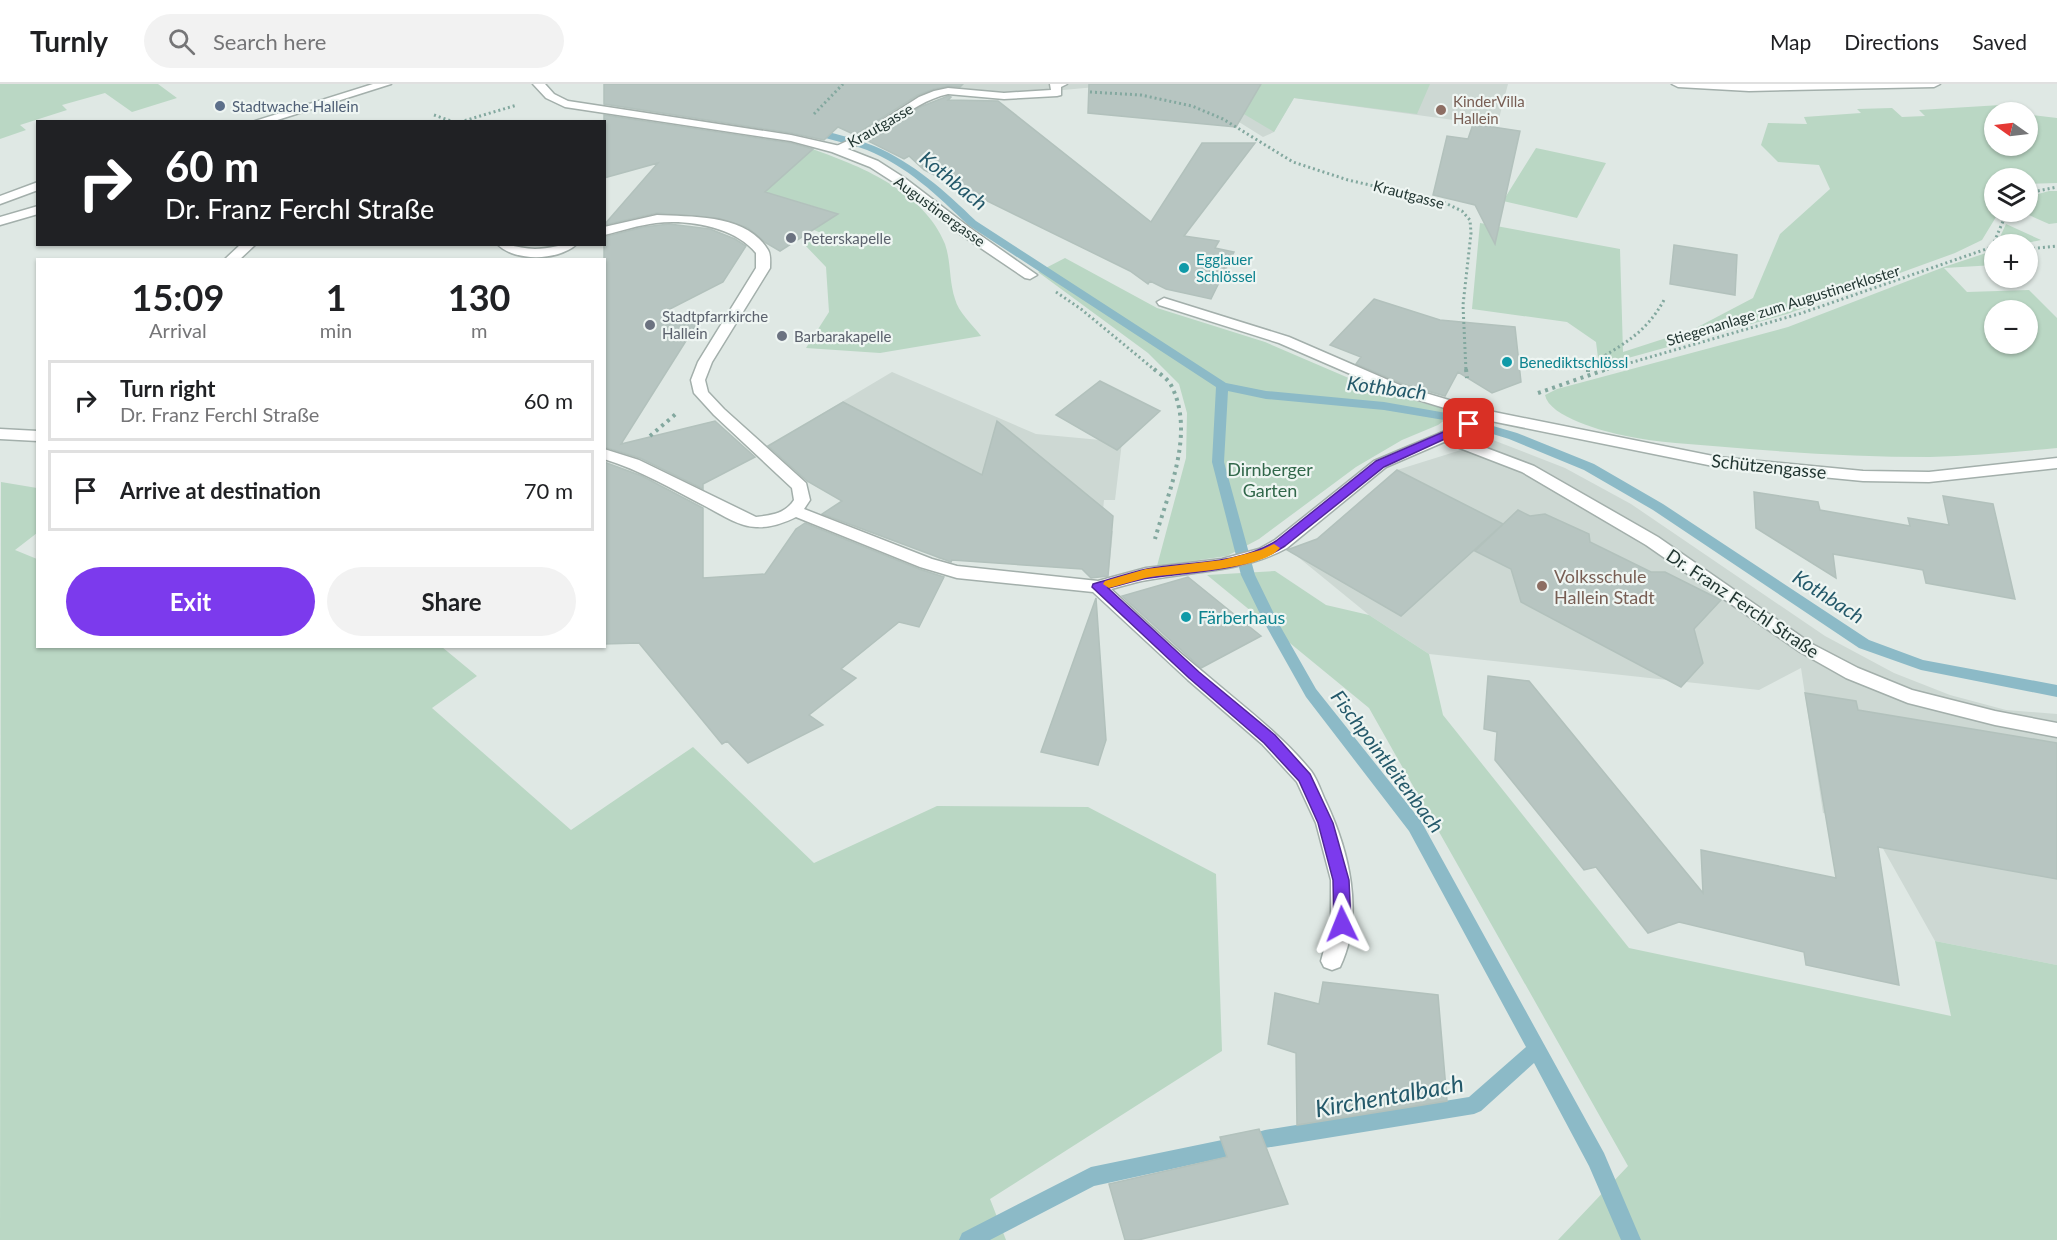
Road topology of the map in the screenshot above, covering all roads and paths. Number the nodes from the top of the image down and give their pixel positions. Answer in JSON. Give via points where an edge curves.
{"nodes":[{"id":1,"x":383,"y":84,"type":"edge"},
{"id":2,"x":539,"y":84,"type":"edge"},
{"id":3,"x":843,"y":84,"type":"edge"},
{"id":4,"x":1678,"y":84,"type":"edge"},
{"id":5,"x":1934,"y":84,"type":"edge"},
{"id":6,"x":1059,"y":88,"type":"edge"},
{"id":7,"x":345,"y":89,"type":"edge"},
{"id":8,"x":550,"y":96,"type":"junction"},
{"id":9,"x":295,"y":112,"type":"junction"},
{"id":10,"x":813,"y":114,"type":"dead end"},
{"id":11,"x":434,"y":115,"type":"dead end"},
{"id":12,"x":265,"y":120,"type":"edge"},
{"id":13,"x":302,"y":120,"type":"edge"},
{"id":14,"x":448,"y":120,"type":"edge"},
{"id":15,"x":467,"y":120,"type":"edge"},
{"id":16,"x":839,"y":148,"type":"junction"},
{"id":17,"x":36,"y":187,"type":"edge"},
{"id":18,"x":2057,"y":187,"type":"edge"},
{"id":19,"x":2038,"y":191,"type":"edge"},
{"id":20,"x":0,"y":200,"type":"edge"},
{"id":21,"x":36,"y":211,"type":"edge"},
{"id":22,"x":0,"y":221,"type":"edge"},
{"id":23,"x":606,"y":231,"type":"edge"},
{"id":24,"x":248,"y":246,"type":"edge"},
{"id":25,"x":508,"y":246,"type":"edge"},
{"id":26,"x":566,"y":246,"type":"edge"},
{"id":27,"x":2057,"y":246,"type":"edge"},
{"id":28,"x":2038,"y":248,"type":"edge"},
{"id":29,"x":1984,"y":250,"type":"edge"},
{"id":30,"x":540,"y":257,"type":"edge"},
{"id":31,"x":232,"y":258,"type":"edge"},
{"id":32,"x":1030,"y":275,"type":"joint"},
{"id":33,"x":1664,"y":300,"type":"dead end"},
{"id":34,"x":1164,"y":302,"type":"dead end"},
{"id":35,"x":1604,"y":370,"type":"dead end"},
{"id":36,"x":1588,"y":376,"type":"dead end"},
{"id":37,"x":705,"y":397,"type":"junction"},
{"id":38,"x":1484,"y":416,"type":"junction"},
{"id":39,"x":0,"y":434,"type":"edge"},
{"id":40,"x":1449,"y":435,"type":"junction"},
{"id":41,"x":36,"y":436,"type":"edge"},
{"id":42,"x":645,"y":439,"type":"dead end"},
{"id":43,"x":606,"y":455,"type":"edge"},
{"id":44,"x":2057,"y":463,"type":"edge"},
{"id":45,"x":795,"y":511,"type":"junction"},
{"id":46,"x":1159,"y":521,"type":"dead end"},
{"id":47,"x":1098,"y":587,"type":"junction"},
{"id":48,"x":2057,"y":730,"type":"edge"},
{"id":49,"x":1332,"y":961,"type":"dead end"}],
"edges":[{"from":1,"to":7,"type":"street"},
{"from":2,"to":8,"type":"street","name":"Augustinergasse"},
{"from":3,"to":10,"type":"path"},
{"from":4,"to":5,"type":"street","via":[[1749,88]]},
{"from":6,"to":16,"type":"street","name":"Krautgasse","via":[[1004,96],[938,93]]},
{"from":6,"to":38,"type":"path","name":"Krautgasse","via":[[1186,104],[1223,119],[1292,161],[1443,202],[1459,210],[1469,219],[1471,231],[1463,349],[1469,392]]},
{"from":7,"to":9,"type":"street"},
{"from":8,"to":15,"type":"path"},
{"from":8,"to":16,"type":"street","name":"Augustinergasse","via":[[566,104]]},
{"from":9,"to":12,"type":"street"},
{"from":9,"to":13,"type":"street"},
{"from":11,"to":14,"type":"path"},
{"from":16,"to":32,"type":"street","name":"Augustinergasse","via":[[902,182]]},
{"from":17,"to":20,"type":"street"},
{"from":18,"to":19,"type":"path"},
{"from":21,"to":22,"type":"street"},
{"from":23,"to":37,"type":"street","via":[[657,219],[696,221],[728,226],[751,238],[763,252],[763,268],[705,362],[698,380]]},
{"from":24,"to":31,"type":"street"},
{"from":25,"to":30,"type":"street"},
{"from":26,"to":30,"type":"street"},
{"from":27,"to":28,"type":"path"},
{"from":29,"to":35,"type":"path","name":"Stiegenanlage zum Augustinerkloster","via":[[1802,314]]},
{"from":32,"to":46,"type":"path","via":[[1081,309],[1171,384],[1181,418],[1180,448]]},
{"from":33,"to":36,"type":"path","via":[[1653,320],[1635,336],[1588,366]]},
{"from":34,"to":38,"type":"street","via":[[1284,340],[1397,389]]},
{"from":37,"to":42,"type":"path","via":[[682,409]]},
{"from":37,"to":45,"type":"street","via":[[800,486],[802,500]]},
{"from":38,"to":40,"type":"street"},
{"from":38,"to":44,"type":"street","name":"Schützengasse","via":[[1718,462],[1863,476],[1929,477]]},
{"from":39,"to":41,"type":"street"},
{"from":40,"to":47,"type":"street","via":[[1380,464],[1265,553],[1222,565],[1146,574]]},
{"from":40,"to":48,"type":"street","name":"Dr. Franz Ferchl Straße","via":[[1539,475],[1652,541],[1806,648],[1852,673],[1908,696]]},
{"from":43,"to":45,"type":"street","via":[[633,463],[755,522],[779,519]]},
{"from":45,"to":47,"type":"street","via":[[957,572]]},
{"from":47,"to":49,"type":"street","via":[[1269,739],[1305,778],[1326,823],[1341,880],[1342,924]]}]}
